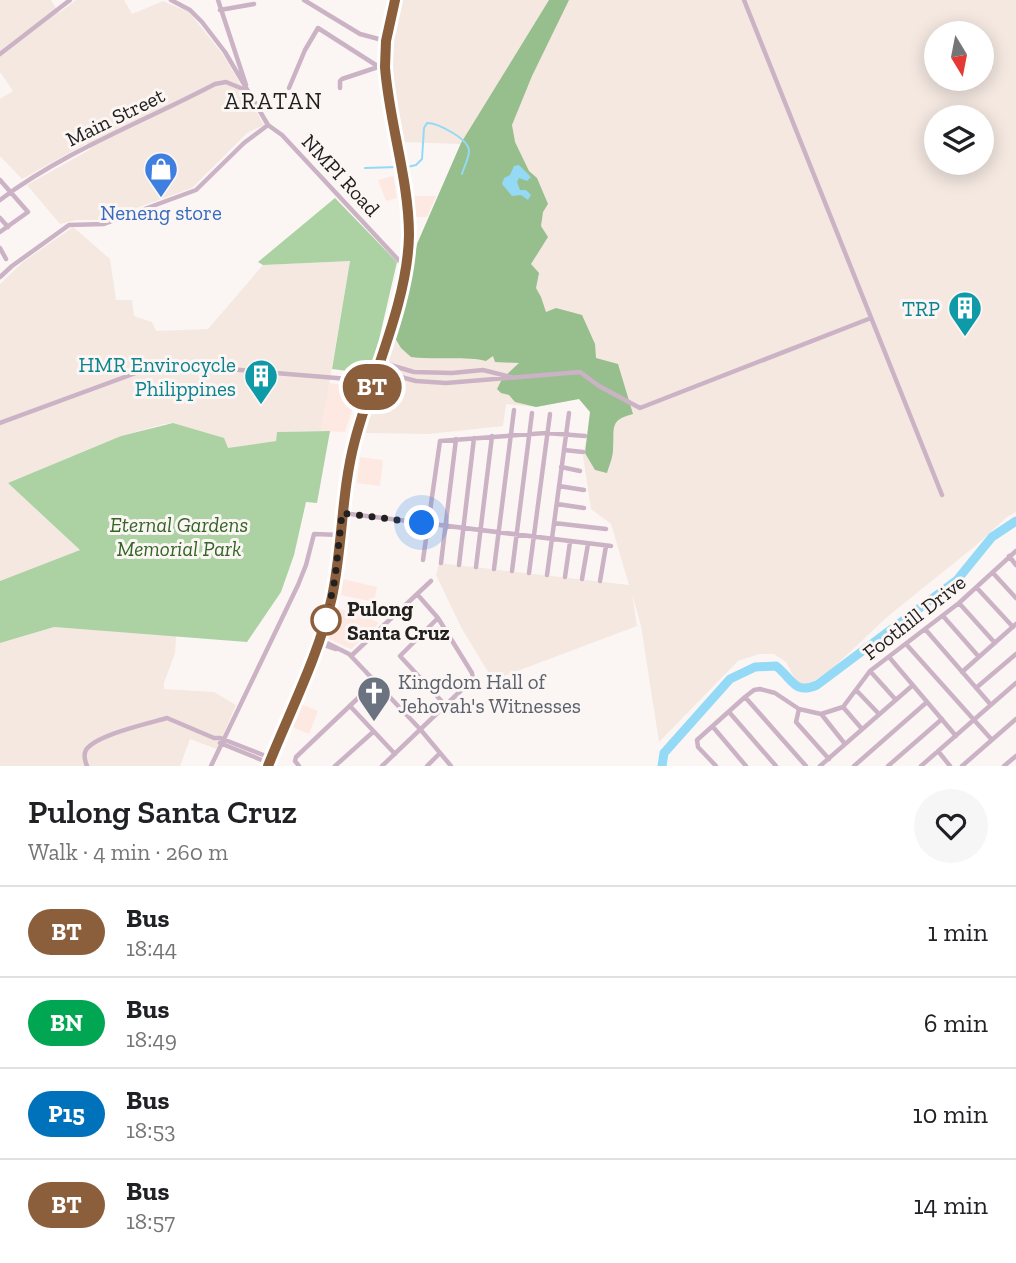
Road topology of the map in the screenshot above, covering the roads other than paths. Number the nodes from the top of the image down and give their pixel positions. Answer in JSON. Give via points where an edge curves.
{"nodes":[{"id":1,"x":71,"y":0,"type":"edge"},
{"id":2,"x":171,"y":0,"type":"edge"},
{"id":3,"x":218,"y":0,"type":"edge"},
{"id":4,"x":304,"y":0,"type":"edge"},
{"id":5,"x":395,"y":0,"type":"edge"},
{"id":6,"x":744,"y":0,"type":"edge"},
{"id":7,"x":254,"y":4,"type":"dead end"},
{"id":8,"x":220,"y":10,"type":"junction"},
{"id":9,"x":386,"y":41,"type":"junction"},
{"id":10,"x":0,"y":54,"type":"edge"},
{"id":11,"x":382,"y":67,"type":"junction"},
{"id":12,"x":289,"y":88,"type":"dead end"},
{"id":13,"x":340,"y":88,"type":"dead end"},
{"id":14,"x":248,"y":91,"type":"junction"},
{"id":15,"x":268,"y":125,"type":"junction"},
{"id":16,"x":0,"y":180,"type":"edge"},
{"id":17,"x":10,"y":192,"type":"junction"},
{"id":18,"x":0,"y":200,"type":"edge"},
{"id":19,"x":0,"y":218,"type":"edge"},
{"id":20,"x":8,"y":227,"type":"junction"},
{"id":21,"x":0,"y":232,"type":"edge"},
{"id":22,"x":0,"y":248,"type":"edge"},
{"id":23,"x":6,"y":259,"type":"dead end"},
{"id":24,"x":405,"y":267,"type":"junction"},
{"id":25,"x":0,"y":277,"type":"edge"},
{"id":26,"x":871,"y":318,"type":"junction"},
{"id":27,"x":379,"y":367,"type":"junction"},
{"id":28,"x":516,"y":378,"type":"junction"},
{"id":29,"x":373,"y":383,"type":"junction"},
{"id":30,"x":514,"y":410,"type":"dead end"},
{"id":31,"x":531,"y":413,"type":"dead end"},
{"id":32,"x":569,"y":413,"type":"dead end"},
{"id":33,"x":550,"y":414,"type":"dead end"},
{"id":34,"x":0,"y":423,"type":"edge"},
{"id":35,"x":547,"y":433,"type":"junction"},
{"id":36,"x":565,"y":434,"type":"junction"},
{"id":37,"x":510,"y":435,"type":"junction"},
{"id":38,"x":529,"y":435,"type":"junction"},
{"id":39,"x":492,"y":436,"type":"junction"},
{"id":40,"x":585,"y":436,"type":"dead end"},
{"id":41,"x":474,"y":438,"type":"junction"},
{"id":42,"x":456,"y":439,"type":"junction"},
{"id":43,"x":564,"y":450,"type":"junction"},
{"id":44,"x":583,"y":452,"type":"dead end"},
{"id":45,"x":561,"y":467,"type":"junction"},
{"id":46,"x":580,"y":471,"type":"dead end"},
{"id":47,"x":559,"y":486,"type":"junction"},
{"id":48,"x":584,"y":490,"type":"dead end"},
{"id":49,"x":942,"y":495,"type":"dead end"},
{"id":50,"x":557,"y":504,"type":"junction"},
{"id":51,"x":584,"y":508,"type":"dead end"},
{"id":52,"x":342,"y":513,"type":"junction"},
{"id":53,"x":554,"y":523,"type":"junction"},
{"id":54,"x":428,"y":525,"type":"junction"},
{"id":55,"x":446,"y":527,"type":"junction"},
{"id":56,"x":463,"y":529,"type":"junction"},
{"id":57,"x":606,"y":529,"type":"dead end"},
{"id":58,"x":481,"y":531,"type":"junction"},
{"id":59,"x":499,"y":533,"type":"junction"},
{"id":60,"x":516,"y":535,"type":"junction"},
{"id":61,"x":340,"y":536,"type":"junction"},
{"id":62,"x":534,"y":537,"type":"junction"},
{"id":63,"x":552,"y":540,"type":"junction"},
{"id":64,"x":570,"y":541,"type":"junction"},
{"id":65,"x":587,"y":544,"type":"junction"},
{"id":66,"x":1016,"y":551,"type":"edge"},
{"id":67,"x":1009,"y":556,"type":"junction"},
{"id":68,"x":423,"y":560,"type":"dead end"},
{"id":69,"x":441,"y":563,"type":"dead end"},
{"id":70,"x":459,"y":565,"type":"dead end"},
{"id":71,"x":1016,"y":565,"type":"edge"},
{"id":72,"x":476,"y":567,"type":"dead end"},
{"id":73,"x":494,"y":569,"type":"dead end"},
{"id":74,"x":512,"y":571,"type":"dead end"},
{"id":75,"x":529,"y":573,"type":"dead end"},
{"id":76,"x":992,"y":573,"type":"junction"},
{"id":77,"x":547,"y":575,"type":"dead end"},
{"id":78,"x":565,"y":577,"type":"dead end"},
{"id":79,"x":582,"y":579,"type":"dead end"},
{"id":80,"x":431,"y":581,"type":"dead end"},
{"id":81,"x":600,"y":581,"type":"dead end"},
{"id":82,"x":977,"y":588,"type":"junction"},
{"id":83,"x":417,"y":594,"type":"junction"},
{"id":84,"x":1016,"y":598,"type":"edge"},
{"id":85,"x":959,"y":603,"type":"junction"},
{"id":86,"x":943,"y":616,"type":"junction"},
{"id":87,"x":438,"y":618,"type":"junction"},
{"id":88,"x":1014,"y":626,"type":"edge"},
{"id":89,"x":925,"y":629,"type":"junction"},
{"id":90,"x":319,"y":641,"type":"junction"},
{"id":91,"x":995,"y":643,"type":"junction"},
{"id":92,"x":906,"y":644,"type":"junction"},
{"id":93,"x":349,"y":654,"type":"junction"},
{"id":94,"x":1016,"y":654,"type":"edge"},
{"id":95,"x":889,"y":657,"type":"junction"},
{"id":96,"x":979,"y":657,"type":"junction"},
{"id":97,"x":870,"y":671,"type":"junction"},
{"id":98,"x":962,"y":672,"type":"junction"},
{"id":99,"x":376,"y":681,"type":"junction"},
{"id":100,"x":1016,"y":683,"type":"edge"},
{"id":101,"x":913,"y":685,"type":"junction"},
{"id":102,"x":976,"y":688,"type":"junction"},
{"id":103,"x":856,"y":689,"type":"junction"},
{"id":104,"x":745,"y":697,"type":"junction"},
{"id":105,"x":896,"y":699,"type":"junction"},
{"id":106,"x":927,"y":702,"type":"junction"},
{"id":107,"x":991,"y":705,"type":"junction"},
{"id":108,"x":351,"y":706,"type":"junction"},
{"id":109,"x":843,"y":706,"type":"junction"},
{"id":110,"x":447,"y":707,"type":"junction"},
{"id":111,"x":799,"y":709,"type":"junction"},
{"id":112,"x":729,"y":712,"type":"junction"},
{"id":113,"x":879,"y":714,"type":"junction"},
{"id":114,"x":821,"y":715,"type":"junction"},
{"id":115,"x":942,"y":719,"type":"junction"},
{"id":116,"x":1016,"y":719,"type":"edge"},
{"id":117,"x":974,"y":720,"type":"junction"},
{"id":118,"x":713,"y":727,"type":"junction"},
{"id":119,"x":420,"y":729,"type":"junction"},
{"id":120,"x":862,"y":729,"type":"junction"},
{"id":121,"x":373,"y":732,"type":"junction"},
{"id":122,"x":956,"y":736,"type":"junction"},
{"id":123,"x":992,"y":740,"type":"junction"},
{"id":124,"x":223,"y":742,"type":"junction"},
{"id":125,"x":845,"y":744,"type":"junction"},
{"id":126,"x":939,"y":751,"type":"junction"},
{"id":127,"x":440,"y":753,"type":"junction"},
{"id":128,"x":395,"y":754,"type":"junction"},
{"id":129,"x":1016,"y":755,"type":"edge"},
{"id":130,"x":829,"y":759,"type":"junction"},
{"id":131,"x":269,"y":762,"type":"edge"},
{"id":132,"x":87,"y":766,"type":"edge"},
{"id":133,"x":211,"y":766,"type":"edge"},
{"id":134,"x":299,"y":766,"type":"edge"},
{"id":135,"x":335,"y":766,"type":"edge"},
{"id":136,"x":382,"y":766,"type":"edge"},
{"id":137,"x":427,"y":766,"type":"edge"},
{"id":138,"x":451,"y":766,"type":"edge"},
{"id":139,"x":716,"y":766,"type":"edge"},
{"id":140,"x":746,"y":766,"type":"edge"},
{"id":141,"x":776,"y":766,"type":"edge"},
{"id":142,"x":806,"y":766,"type":"edge"},
{"id":143,"x":820,"y":766,"type":"edge"},
{"id":144,"x":854,"y":766,"type":"edge"},
{"id":145,"x":888,"y":766,"type":"edge"},
{"id":146,"x":921,"y":766,"type":"edge"},
{"id":147,"x":950,"y":766,"type":"edge"},
{"id":148,"x":962,"y":766,"type":"edge"},
{"id":149,"x":1004,"y":766,"type":"edge"}],
"edges":[{"from":1,"to":10,"type":"street"},
{"from":2,"to":14,"type":"street","via":[[202,22]]},
{"from":3,"to":8,"type":"street"},
{"from":4,"to":9,"type":"street","via":[[359,34]]},
{"from":5,"to":9,"type":"main road"},
{"from":6,"to":26,"type":"street"},
{"from":7,"to":8,"type":"street"},
{"from":8,"to":14,"type":"street"},
{"from":9,"to":11,"type":"main road"},
{"from":11,"to":12,"type":"street","via":[[318,28]]},
{"from":11,"to":13,"type":"street","via":[[342,79]]},
{"from":11,"to":24,"type":"main road","via":[[409,235]]},
{"from":14,"to":15,"type":"street","name":"NMPI Road"},
{"from":14,"to":17,"type":"street","name":"Main Street","via":[[218,83],[90,146]]},
{"from":15,"to":24,"type":"street","name":"NMPI Road"},
{"from":15,"to":25,"type":"street","via":[[196,190],[104,224],[69,225]]},
{"from":16,"to":17,"type":"street"},
{"from":17,"to":18,"type":"street","name":"Main Street"},
{"from":17,"to":20,"type":"street","via":[[28,212]]},
{"from":19,"to":20,"type":"street"},
{"from":20,"to":21,"type":"street"},
{"from":22,"to":23,"type":"street"},
{"from":24,"to":27,"type":"main road"},
{"from":26,"to":28,"type":"street","via":[[640,408],[580,372]]},
{"from":26,"to":49,"type":"street"},
{"from":27,"to":28,"type":"street","via":[[414,372],[483,370]]},
{"from":27,"to":28,"type":"street","via":[[415,381]]},
{"from":27,"to":29,"type":"main road"},
{"from":29,"to":34,"type":"street","via":[[162,365]]},
{"from":29,"to":52,"type":"main road","via":[[354,442]]},
{"from":30,"to":37,"type":"street"},
{"from":31,"to":38,"type":"street"},
{"from":32,"to":36,"type":"street"},
{"from":33,"to":35,"type":"street"},
{"from":35,"to":36,"type":"street"},
{"from":35,"to":38,"type":"street"},
{"from":35,"to":62,"type":"street"},
{"from":36,"to":40,"type":"street"},
{"from":36,"to":43,"type":"street"},
{"from":37,"to":38,"type":"street"},
{"from":37,"to":39,"type":"street"},
{"from":37,"to":59,"type":"street"},
{"from":38,"to":60,"type":"street"},
{"from":39,"to":41,"type":"street"},
{"from":39,"to":58,"type":"street"},
{"from":41,"to":42,"type":"street"},
{"from":41,"to":56,"type":"street"},
{"from":42,"to":54,"type":"street","via":[[439,443]]},
{"from":42,"to":55,"type":"street"},
{"from":43,"to":44,"type":"street"},
{"from":43,"to":45,"type":"street"},
{"from":45,"to":46,"type":"street"},
{"from":45,"to":47,"type":"street"},
{"from":47,"to":48,"type":"street"},
{"from":47,"to":50,"type":"street"},
{"from":50,"to":51,"type":"street"},
{"from":50,"to":53,"type":"street"},
{"from":52,"to":54,"type":"street"},
{"from":52,"to":61,"type":"main road"},
{"from":53,"to":57,"type":"street"},
{"from":53,"to":63,"type":"street"},
{"from":54,"to":55,"type":"street"},
{"from":54,"to":68,"type":"street"},
{"from":55,"to":56,"type":"street"},
{"from":55,"to":69,"type":"street"},
{"from":56,"to":58,"type":"street"},
{"from":56,"to":70,"type":"street"},
{"from":58,"to":59,"type":"street"},
{"from":58,"to":72,"type":"street"},
{"from":59,"to":60,"type":"street"},
{"from":59,"to":73,"type":"street"},
{"from":60,"to":62,"type":"street"},
{"from":60,"to":74,"type":"street"},
{"from":61,"to":90,"type":"main road","via":[[332,596]]},
{"from":61,"to":124,"type":"street","via":[[314,534],[298,585]]},
{"from":62,"to":63,"type":"street"},
{"from":62,"to":75,"type":"street"},
{"from":63,"to":64,"type":"street"},
{"from":63,"to":77,"type":"street"},
{"from":64,"to":65,"type":"street"},
{"from":64,"to":78,"type":"street"},
{"from":65,"to":79,"type":"street"},
{"from":65,"to":81,"type":"street","via":[[608,546]]},
{"from":66,"to":67,"type":"street","name":"Foothill Drive"},
{"from":67,"to":71,"type":"street"},
{"from":67,"to":76,"type":"street","name":"Foothill Drive"},
{"from":76,"to":82,"type":"street","name":"Foothill Drive"},
{"from":76,"to":84,"type":"street"},
{"from":80,"to":83,"type":"street"},
{"from":82,"to":85,"type":"street","name":"Foothill Drive"},
{"from":82,"to":88,"type":"street"},
{"from":83,"to":87,"type":"street"},
{"from":83,"to":93,"type":"street"},
{"from":85,"to":86,"type":"street","name":"Foothill Drive"},
{"from":85,"to":91,"type":"street"},
{"from":86,"to":89,"type":"street","name":"Foothill Drive"},
{"from":86,"to":96,"type":"street"},
{"from":87,"to":110,"type":"street","via":[[473,677]]},
{"from":87,"to":110,"type":"street","via":[[400,656]]},
{"from":88,"to":91,"type":"street"},
{"from":89,"to":92,"type":"street","name":"Foothill Drive"},
{"from":89,"to":98,"type":"street"},
{"from":90,"to":93,"type":"street"},
{"from":90,"to":131,"type":"main road"},
{"from":91,"to":96,"type":"street"},
{"from":92,"to":95,"type":"street","name":"Foothill Drive"},
{"from":92,"to":117,"type":"street"},
{"from":93,"to":99,"type":"street"},
{"from":94,"to":102,"type":"street"},
{"from":95,"to":97,"type":"street","name":"Foothill Drive"},
{"from":95,"to":101,"type":"street"},
{"from":96,"to":98,"type":"street"},
{"from":97,"to":103,"type":"street","name":"Foothill Drive"},
{"from":97,"to":105,"type":"street"},
{"from":98,"to":102,"type":"street"},
{"from":99,"to":108,"type":"street"},
{"from":99,"to":119,"type":"street"},
{"from":100,"to":107,"type":"street"},
{"from":101,"to":105,"type":"street"},
{"from":101,"to":106,"type":"street"},
{"from":102,"to":107,"type":"street"},
{"from":103,"to":109,"type":"street","name":"Foothill Drive"},
{"from":103,"to":113,"type":"street"},
{"from":104,"to":111,"type":"street","via":[[754,690],[768,690]]},
{"from":104,"to":112,"type":"street"},
{"from":104,"to":142,"type":"street"},
{"from":105,"to":113,"type":"street"},
{"from":106,"to":115,"type":"street"},
{"from":106,"to":144,"type":"street"},
{"from":107,"to":117,"type":"street"},
{"from":108,"to":121,"type":"street"},
{"from":108,"to":134,"type":"street","via":[[296,757]]},
{"from":109,"to":114,"type":"street"},
{"from":109,"to":120,"type":"street"},
{"from":110,"to":119,"type":"street"},
{"from":111,"to":114,"type":"street"},
{"from":111,"to":130,"type":"street","via":[[796,722]]},
{"from":112,"to":118,"type":"street"},
{"from":112,"to":141,"type":"street"},
{"from":113,"to":120,"type":"street"},
{"from":114,"to":125,"type":"street"},
{"from":115,"to":122,"type":"street"},
{"from":115,"to":145,"type":"street"},
{"from":116,"to":123,"type":"street"},
{"from":117,"to":122,"type":"street"},
{"from":117,"to":123,"type":"street"},
{"from":118,"to":139,"type":"street","via":[[696,740]]},
{"from":118,"to":140,"type":"street"},
{"from":119,"to":127,"type":"street"},
{"from":119,"to":128,"type":"street"},
{"from":120,"to":125,"type":"street"},
{"from":121,"to":128,"type":"street"},
{"from":121,"to":135,"type":"street"},
{"from":122,"to":126,"type":"street"},
{"from":123,"to":148,"type":"street"},
{"from":124,"to":131,"type":"street"},
{"from":124,"to":132,"type":"street","via":[[167,718],[97,740],[86,750]]},
{"from":124,"to":133,"type":"street"},
{"from":125,"to":130,"type":"street"},
{"from":126,"to":146,"type":"street"},
{"from":126,"to":147,"type":"street"},
{"from":127,"to":137,"type":"street"},
{"from":127,"to":138,"type":"street"},
{"from":128,"to":136,"type":"street"},
{"from":129,"to":149,"type":"street"},
{"from":130,"to":143,"type":"street"}]}
